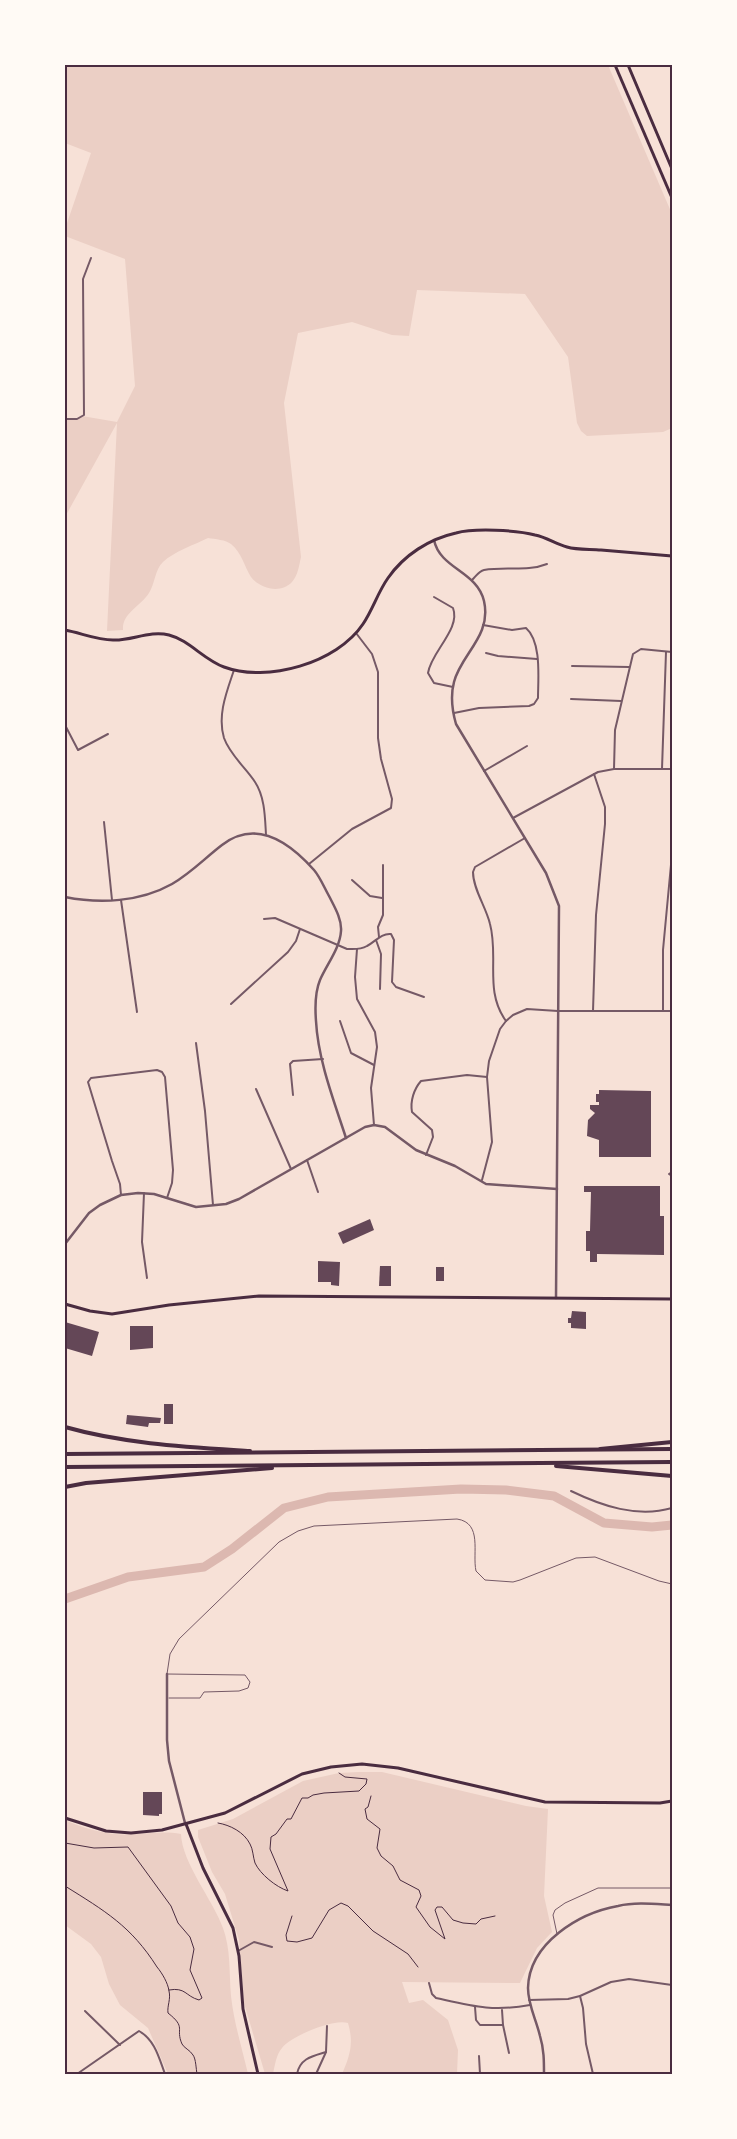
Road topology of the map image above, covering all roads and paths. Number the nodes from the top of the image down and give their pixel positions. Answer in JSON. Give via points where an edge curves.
{"nodes":[{"id":1,"x":615,"y":65,"type":"edge"},
{"id":2,"x":628,"y":65,"type":"edge"},
{"id":3,"x":672,"y":169,"type":"edge"},
{"id":4,"x":672,"y":198,"type":"edge"},
{"id":5,"x":91,"y":258,"type":"dead end"},
{"id":6,"x":65,"y":419,"type":"edge"},
{"id":7,"x":434,"y":540,"type":"junction"},
{"id":8,"x":672,"y":556,"type":"edge"},
{"id":9,"x":547,"y":564,"type":"dead end"},
{"id":10,"x":472,"y":580,"type":"junction"},
{"id":11,"x":434,"y":597,"type":"dead end"},
{"id":12,"x":483,"y":625,"type":"junction"},
{"id":13,"x":65,"y":630,"type":"edge"},
{"id":14,"x":356,"y":633,"type":"junction"},
{"id":15,"x":666,"y":652,"type":"junction"},
{"id":16,"x":672,"y":652,"type":"edge"},
{"id":17,"x":486,"y":653,"type":"dead end"},
{"id":18,"x":538,"y":659,"type":"junction"},
{"id":19,"x":572,"y":666,"type":"dead end"},
{"id":20,"x":629,"y":668,"type":"junction"},
{"id":21,"x":234,"y":670,"type":"junction"},
{"id":22,"x":453,"y":687,"type":"junction"},
{"id":23,"x":571,"y":699,"type":"dead end"},
{"id":24,"x":621,"y":701,"type":"junction"},
{"id":25,"x":453,"y":713,"type":"junction"},
{"id":26,"x":65,"y":725,"type":"edge"},
{"id":27,"x":108,"y":734,"type":"dead end"},
{"id":28,"x":527,"y":746,"type":"dead end"},
{"id":29,"x":614,"y":769,"type":"junction"},
{"id":30,"x":662,"y":769,"type":"junction"},
{"id":31,"x":672,"y":769,"type":"edge"},
{"id":32,"x":484,"y":771,"type":"junction"},
{"id":33,"x":594,"y":774,"type":"junction"},
{"id":34,"x":513,"y":818,"type":"junction"},
{"id":35,"x":104,"y":822,"type":"dead end"},
{"id":36,"x":266,"y":835,"type":"junction"},
{"id":37,"x":525,"y":838,"type":"junction"},
{"id":38,"x":672,"y":854,"type":"edge"},
{"id":39,"x":309,"y":864,"type":"junction"},
{"id":40,"x":383,"y":865,"type":"dead end"},
{"id":41,"x":352,"y":880,"type":"dead end"},
{"id":42,"x":65,"y":897,"type":"edge"},
{"id":43,"x":383,"y":898,"type":"junction"},
{"id":44,"x":112,"y":900,"type":"junction"},
{"id":45,"x":121,"y":900,"type":"junction"},
{"id":46,"x":264,"y":919,"type":"dead end"},
{"id":47,"x":300,"y":929,"type":"junction"},
{"id":48,"x":379,"y":937,"type":"junction"},
{"id":49,"x":376,"y":940,"type":"junction"},
{"id":50,"x":338,"y":944,"type":"junction"},
{"id":51,"x":357,"y":949,"type":"junction"},
{"id":52,"x":380,"y":989,"type":"dead end"},
{"id":53,"x":424,"y":997,"type":"dead end"},
{"id":54,"x":231,"y":1004,"type":"dead end"},
{"id":55,"x":558,"y":1011,"type":"junction"},
{"id":56,"x":593,"y":1011,"type":"junction"},
{"id":57,"x":663,"y":1011,"type":"junction"},
{"id":58,"x":672,"y":1011,"type":"edge"},
{"id":59,"x":137,"y":1012,"type":"dead end"},
{"id":60,"x":340,"y":1021,"type":"dead end"},
{"id":61,"x":506,"y":1021,"type":"junction"},
{"id":62,"x":196,"y":1043,"type":"dead end"},
{"id":63,"x":323,"y":1060,"type":"junction"},
{"id":64,"x":375,"y":1065,"type":"junction"},
{"id":65,"x":487,"y":1077,"type":"junction"},
{"id":66,"x":256,"y":1088,"type":"dead end"},
{"id":67,"x":293,"y":1095,"type":"dead end"},
{"id":68,"x":374,"y":1125,"type":"junction"},
{"id":69,"x":346,"y":1138,"type":"junction"},
{"id":70,"x":426,"y":1155,"type":"junction"},
{"id":71,"x":307,"y":1160,"type":"junction"},
{"id":72,"x":292,"y":1170,"type":"junction"},
{"id":73,"x":672,"y":1172,"type":"edge"},
{"id":74,"x":672,"y":1176,"type":"edge"},
{"id":75,"x":481,"y":1183,"type":"junction"},
{"id":76,"x":557,"y":1189,"type":"junction"},
{"id":77,"x":318,"y":1192,"type":"dead end"},
{"id":78,"x":144,"y":1193,"type":"junction"},
{"id":79,"x":121,"y":1195,"type":"junction"},
{"id":80,"x":167,"y":1198,"type":"junction"},
{"id":81,"x":214,"y":1206,"type":"junction"},
{"id":82,"x":65,"y":1244,"type":"edge"},
{"id":83,"x":147,"y":1278,"type":"dead end"},
{"id":84,"x":556,"y":1298,"type":"junction"},
{"id":85,"x":672,"y":1299,"type":"edge"},
{"id":86,"x":65,"y":1304,"type":"edge"},
{"id":87,"x":65,"y":1427,"type":"edge"},
{"id":88,"x":672,"y":1442,"type":"edge"},
{"id":89,"x":672,"y":1449,"type":"edge"},
{"id":90,"x":576,"y":1451,"type":"junction"},
{"id":91,"x":287,"y":1453,"type":"junction"},
{"id":92,"x":65,"y":1454,"type":"edge"},
{"id":93,"x":672,"y":1462,"type":"edge"},
{"id":94,"x":536,"y":1464,"type":"junction"},
{"id":95,"x":301,"y":1465,"type":"junction"},
{"id":96,"x":65,"y":1467,"type":"edge"},
{"id":97,"x":672,"y":1476,"type":"edge"},
{"id":98,"x":65,"y":1487,"type":"edge"},
{"id":99,"x":571,"y":1491,"type":"dead end"},
{"id":100,"x":672,"y":1508,"type":"edge"},
{"id":101,"x":672,"y":1584,"type":"edge"},
{"id":102,"x":167,"y":1674,"type":"junction"},
{"id":103,"x":167,"y":1698,"type":"junction"},
{"id":104,"x":339,"y":1773,"type":"dead end"},
{"id":105,"x":371,"y":1796,"type":"dead end"},
{"id":106,"x":672,"y":1801,"type":"edge"},
{"id":107,"x":65,"y":1818,"type":"edge"},
{"id":108,"x":218,"y":1823,"type":"dead end"},
{"id":109,"x":186,"y":1824,"type":"junction"},
{"id":110,"x":65,"y":1843,"type":"edge"},
{"id":111,"x":65,"y":1886,"type":"edge"},
{"id":112,"x":672,"y":1888,"type":"edge"},
{"id":113,"x":672,"y":1905,"type":"edge"},
{"id":114,"x":292,"y":1916,"type":"dead end"},
{"id":115,"x":495,"y":1916,"type":"dead end"},
{"id":116,"x":558,"y":1935,"type":"junction"},
{"id":117,"x":272,"y":1947,"type":"dead end"},
{"id":118,"x":238,"y":1950,"type":"junction"},
{"id":119,"x":418,"y":1967,"type":"dead end"},
{"id":120,"x":429,"y":1983,"type":"dead end"},
{"id":121,"x":672,"y":1985,"type":"edge"},
{"id":122,"x":169,"y":1990,"type":"junction"},
{"id":123,"x":580,"y":1996,"type":"junction"},
{"id":124,"x":529,"y":2000,"type":"junction"},
{"id":125,"x":530,"y":2005,"type":"junction"},
{"id":126,"x":475,"y":2007,"type":"junction"},
{"id":127,"x":84,"y":2010,"type":"dead end"},
{"id":128,"x":502,"y":2010,"type":"junction"},
{"id":129,"x":503,"y":2025,"type":"junction"},
{"id":130,"x":327,"y":2026,"type":"dead end"},
{"id":131,"x":120,"y":2045,"type":"junction"},
{"id":132,"x":326,"y":2052,"type":"junction"},
{"id":133,"x":509,"y":2053,"type":"dead end"},
{"id":134,"x":480,"y":2056,"type":"dead end"},
{"id":135,"x":77,"y":2074,"type":"edge"},
{"id":136,"x":166,"y":2074,"type":"edge"},
{"id":137,"x":197,"y":2074,"type":"edge"},
{"id":138,"x":258,"y":2074,"type":"edge"},
{"id":139,"x":297,"y":2074,"type":"edge"},
{"id":140,"x":316,"y":2074,"type":"edge"},
{"id":141,"x":480,"y":2074,"type":"edge"},
{"id":142,"x":544,"y":2074,"type":"edge"},
{"id":143,"x":593,"y":2074,"type":"edge"}],
"edges":[{"from":1,"to":4,"type":"main road"},
{"from":2,"to":3,"type":"main road"},
{"from":5,"to":6,"type":"street","via":[[83,279],[84,414],[76,419]]},
{"from":7,"to":8,"type":"main road","via":[[465,531],[519,532],[568,547]]},
{"from":7,"to":10,"type":"street","via":[[445,560]]},
{"from":7,"to":14,"type":"main road","via":[[413,552],[388,578]]},
{"from":9,"to":10,"type":"street","via":[[484,570]]},
{"from":10,"to":12,"type":"street","via":[[484,601]]},
{"from":11,"to":22,"type":"street","via":[[453,608],[454,623],[429,665],[428,673],[434,683]]},
{"from":12,"to":18,"type":"street","via":[[512,630],[526,628]]},
{"from":12,"to":22,"type":"street"},
{"from":13,"to":21,"type":"main road","via":[[112,640],[169,635],[210,661]]},
{"from":14,"to":21,"type":"main road","via":[[334,650],[295,668],[266,673]]},
{"from":14,"to":39,"type":"street","via":[[372,654],[378,672],[378,738],[391,808],[352,829]]},
{"from":15,"to":16,"type":"street"},
{"from":15,"to":20,"type":"street","via":[[638,650],[633,654]]},
{"from":15,"to":30,"type":"street"},
{"from":17,"to":18,"type":"street"},
{"from":18,"to":25,"type":"street","via":[[538,698],[534,704]]},
{"from":19,"to":20,"type":"street"},
{"from":20,"to":24,"type":"street"},
{"from":21,"to":36,"type":"street","via":[[222,709],[224,738],[257,784],[264,808]]},
{"from":22,"to":25,"type":"street"},
{"from":23,"to":24,"type":"street"},
{"from":24,"to":29,"type":"street","via":[[614,730]]},
{"from":25,"to":32,"type":"street","via":[[456,724]]},
{"from":26,"to":27,"type":"street","via":[[78,750]]},
{"from":28,"to":32,"type":"street"},
{"from":29,"to":30,"type":"street"},
{"from":29,"to":33,"type":"street"},
{"from":30,"to":31,"type":"street"},
{"from":32,"to":34,"type":"street"},
{"from":33,"to":34,"type":"street"},
{"from":33,"to":56,"type":"street","via":[[605,807],[605,824],[596,915]]},
{"from":34,"to":37,"type":"street"},
{"from":35,"to":44,"type":"street"},
{"from":36,"to":39,"type":"street","via":[[288,844]]},
{"from":36,"to":45,"type":"street","via":[[234,838],[170,885]]},
{"from":37,"to":55,"type":"street","via":[[546,873],[558,906]]},
{"from":37,"to":61,"type":"street","via":[[475,867],[474,872],[491,930],[492,989],[499,1012]]},
{"from":38,"to":57,"type":"street","via":[[663,950]]},
{"from":39,"to":50,"type":"street","via":[[337,913],[341,930]]},
{"from":40,"to":43,"type":"street"},
{"from":41,"to":43,"type":"street","via":[[370,896]]},
{"from":42,"to":44,"type":"street"},
{"from":43,"to":48,"type":"street"},
{"from":44,"to":45,"type":"street"},
{"from":45,"to":59,"type":"street"},
{"from":46,"to":47,"type":"street","via":[[275,918]]},
{"from":47,"to":50,"type":"street"},
{"from":47,"to":54,"type":"street","via":[[288,952]]},
{"from":48,"to":49,"type":"street"},
{"from":48,"to":53,"type":"street","via":[[391,934],[394,940],[392,982],[396,987]]},
{"from":49,"to":51,"type":"street"},
{"from":49,"to":52,"type":"street","via":[[381,954]]},
{"from":50,"to":51,"type":"street","via":[[347,949]]},
{"from":50,"to":63,"type":"street","via":[[319,982],[316,998],[316,1022]]},
{"from":51,"to":64,"type":"street","via":[[357,999],[375,1032]]},
{"from":55,"to":56,"type":"street"},
{"from":55,"to":61,"type":"street","via":[[527,1009]]},
{"from":55,"to":76,"type":"street"},
{"from":56,"to":57,"type":"street"},
{"from":57,"to":58,"type":"street"},
{"from":60,"to":64,"type":"street","via":[[351,1053]]},
{"from":61,"to":65,"type":"street","via":[[500,1029]]},
{"from":62,"to":81,"type":"street"},
{"from":63,"to":67,"type":"street","via":[[293,1061],[290,1064]]},
{"from":63,"to":69,"type":"street"},
{"from":64,"to":68,"type":"street","via":[[371,1088]]},
{"from":65,"to":70,"type":"street","via":[[467,1075],[421,1081],[416,1086],[412,1112],[432,1130]]},
{"from":65,"to":75,"type":"street","via":[[492,1142]]},
{"from":66,"to":72,"type":"street"},
{"from":68,"to":69,"type":"street"},
{"from":68,"to":70,"type":"street","via":[[385,1127]]},
{"from":69,"to":71,"type":"street"},
{"from":70,"to":75,"type":"street","via":[[455,1166]]},
{"from":71,"to":72,"type":"street"},
{"from":71,"to":77,"type":"street"},
{"from":72,"to":81,"type":"street","via":[[239,1199]]},
{"from":73,"to":74,"type":"street","via":[[668,1174]]},
{"from":75,"to":76,"type":"street"},
{"from":76,"to":84,"type":"street"},
{"from":78,"to":79,"type":"street"},
{"from":78,"to":80,"type":"street"},
{"from":78,"to":83,"type":"street","via":[[142,1242]]},
{"from":79,"to":80,"type":"street","via":[[89,1080],[147,1071],[162,1072],[165,1077],[173,1170]]},
{"from":79,"to":82,"type":"street","via":[[89,1213]]},
{"from":80,"to":81,"type":"street","via":[[190,1206]]},
{"from":84,"to":85,"type":"main road"},
{"from":84,"to":86,"type":"main road","via":[[259,1296],[112,1314]]},
{"from":87,"to":91,"type":"highway","via":[[106,1437],[178,1446]]},
{"from":88,"to":90,"type":"highway"},
{"from":89,"to":90,"type":"highway"},
{"from":90,"to":91,"type":"highway"},
{"from":91,"to":92,"type":"highway"},
{"from":93,"to":94,"type":"highway"},
{"from":94,"to":95,"type":"highway"},
{"from":94,"to":97,"type":"highway"},
{"from":95,"to":96,"type":"highway"},
{"from":95,"to":98,"type":"highway"},
{"from":99,"to":100,"type":"street","via":[[611,1507],[628,1510],[648,1512]]},
{"from":101,"to":102,"type":"lane","via":[[594,1557],[576,1558],[514,1582],[485,1580],[476,1571],[475,1536],[471,1526],[457,1519],[314,1526],[279,1542],[179,1639],[170,1654]]},
{"from":102,"to":103,"type":"street"},
{"from":102,"to":103,"type":"lane","via":[[242,1675],[249,1679],[250,1686],[244,1690],[204,1692],[200,1698]]},
{"from":103,"to":109,"type":"street","via":[[169,1761]]},
{"from":104,"to":108,"type":"path","via":[[367,1780],[366,1784],[359,1791],[302,1798],[291,1819],[287,1819],[271,1837],[270,1849],[288,1891],[271,1881],[256,1866],[251,1844],[245,1838],[229,1825]]},
{"from":105,"to":115,"type":"path","via":[[365,1809],[367,1819],[380,1829],[377,1848],[400,1880],[419,1890],[421,1896],[416,1908],[430,1927],[445,1939],[435,1910],[437,1907],[442,1907],[453,1920],[463,1923],[476,1924],[481,1919]]},
{"from":106,"to":109,"type":"main road","via":[[545,1802],[398,1768],[362,1764],[302,1774],[225,1813]]},
{"from":107,"to":109,"type":"main road","via":[[106,1831],[131,1833]]},
{"from":109,"to":118,"type":"main road","via":[[203,1868],[233,1928]]},
{"from":110,"to":122,"type":"path","via":[[94,1848],[128,1847],[162,1893],[193,1943],[190,1970],[202,1998],[192,1998],[178,1988]]},
{"from":111,"to":122,"type":"path","via":[[113,1916],[130,1931],[146,1949]]},
{"from":112,"to":116,"type":"lane","via":[[598,1888],[565,1902],[555,1910],[553,1915]]},
{"from":113,"to":116,"type":"street","via":[[635,1904],[598,1910]]},
{"from":114,"to":119,"type":"path","via":[[287,1941],[297,1942],[312,1938],[329,1910],[341,1903],[372,1931],[408,1954]]},
{"from":116,"to":124,"type":"street","via":[[543,1948],[530,1970]]},
{"from":117,"to":118,"type":"street","via":[[254,1942]]},
{"from":118,"to":138,"type":"main road","via":[[243,2009]]},
{"from":120,"to":126,"type":"street","via":[[436,1998]]},
{"from":121,"to":123,"type":"street","via":[[629,1979],[610,1982]]},
{"from":122,"to":137,"type":"path","via":[[168,2013],[177,2020],[183,2045],[194,2055]]},
{"from":123,"to":124,"type":"street","via":[[563,2000]]},
{"from":123,"to":143,"type":"street"},
{"from":124,"to":125,"type":"street"},
{"from":125,"to":128,"type":"street"},
{"from":125,"to":142,"type":"street","via":[[544,2051]]},
{"from":126,"to":128,"type":"street"},
{"from":126,"to":129,"type":"street","via":[[476,2020],[480,2025]]},
{"from":127,"to":131,"type":"street"},
{"from":128,"to":129,"type":"street"},
{"from":129,"to":133,"type":"street"},
{"from":130,"to":132,"type":"street"},
{"from":131,"to":135,"type":"street"},
{"from":131,"to":136,"type":"street","via":[[139,2031],[148,2036]]},
{"from":132,"to":139,"type":"street","via":[[303,2061]]},
{"from":132,"to":140,"type":"street"},
{"from":134,"to":141,"type":"street"}]}
